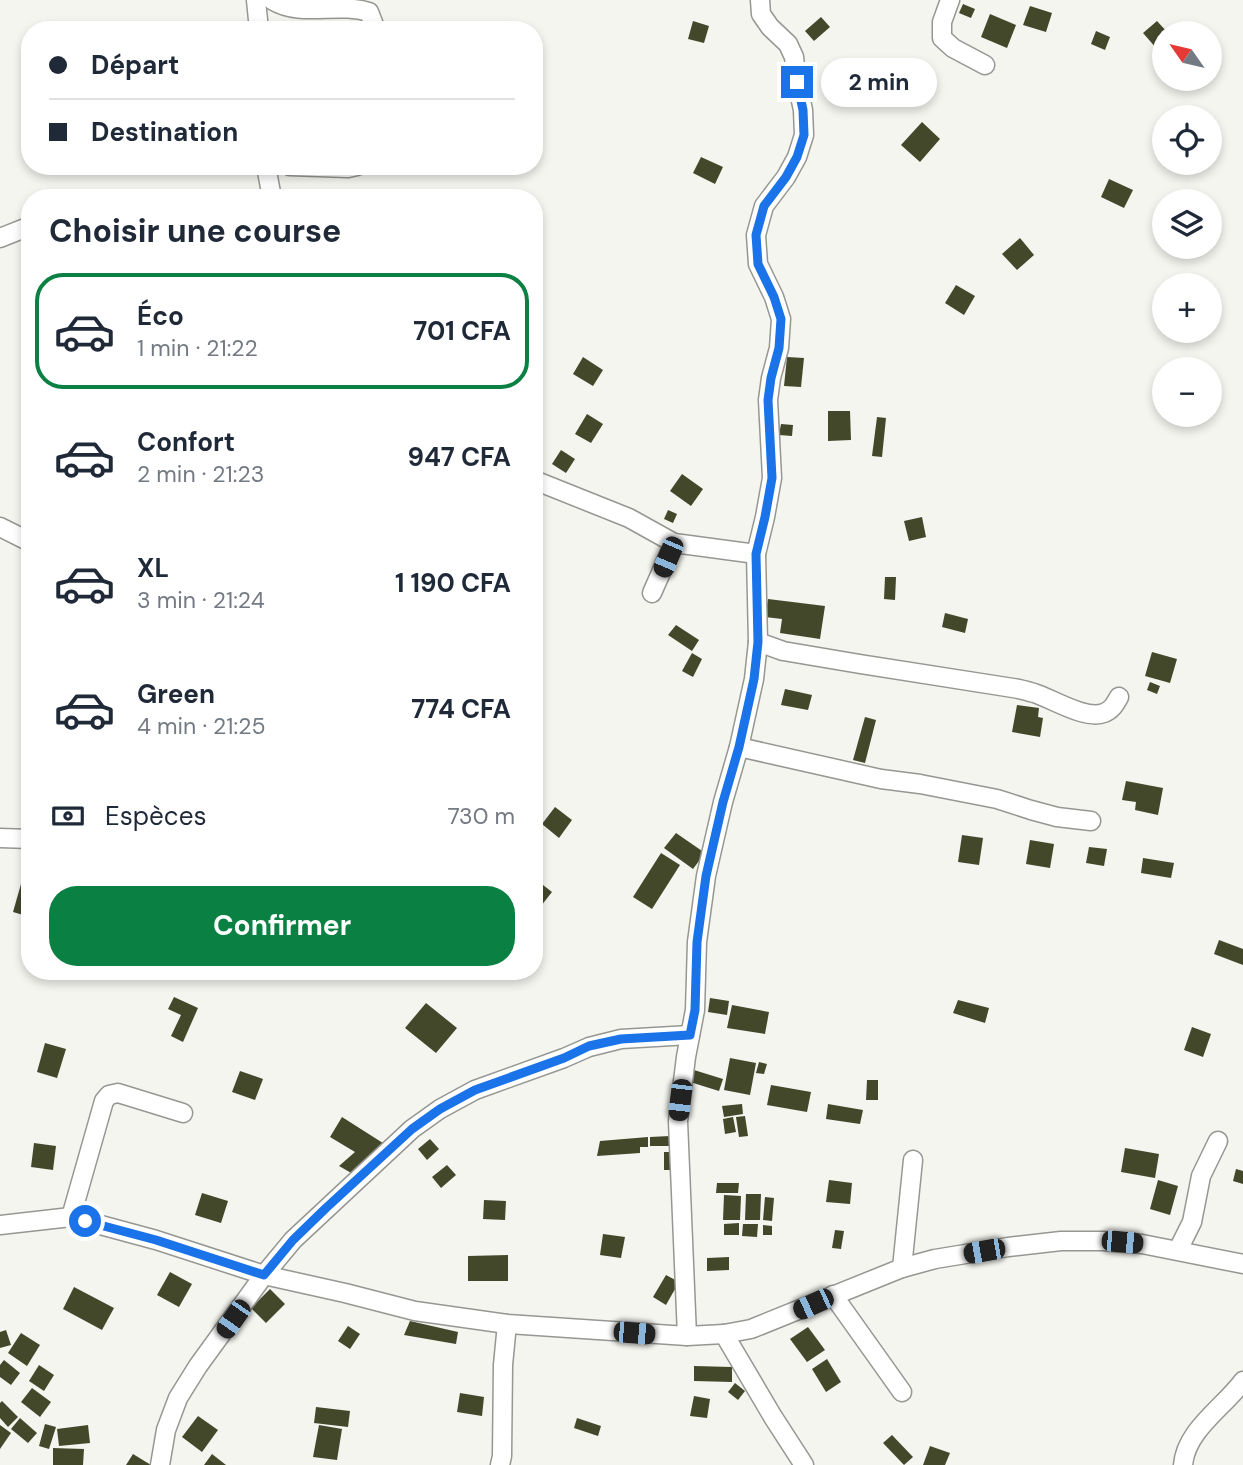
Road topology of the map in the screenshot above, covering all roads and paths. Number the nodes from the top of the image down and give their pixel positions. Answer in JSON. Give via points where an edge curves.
{"nodes":[{"id":1,"x":256,"y":0,"type":"edge"},
{"id":2,"x":271,"y":0,"type":"edge"},
{"id":3,"x":760,"y":0,"type":"edge"},
{"id":4,"x":950,"y":0,"type":"edge"},
{"id":5,"x":258,"y":21,"type":"edge"},
{"id":6,"x":372,"y":21,"type":"edge"},
{"id":7,"x":985,"y":65,"type":"dead end"},
{"id":8,"x":21,"y":230,"type":"edge"},
{"id":9,"x":0,"y":238,"type":"edge"},
{"id":10,"x":543,"y":484,"type":"edge"},
{"id":11,"x":0,"y":527,"type":"edge"},
{"id":12,"x":21,"y":538,"type":"edge"},
{"id":13,"x":674,"y":543,"type":"junction"},
{"id":14,"x":756,"y":554,"type":"junction"},
{"id":15,"x":652,"y":593,"type":"dead end"},
{"id":16,"x":758,"y":642,"type":"junction"},
{"id":17,"x":1119,"y":697,"type":"dead end"},
{"id":18,"x":739,"y":747,"type":"junction"},
{"id":19,"x":1091,"y":821,"type":"dead end"},
{"id":20,"x":0,"y":838,"type":"edge"},
{"id":21,"x":21,"y":839,"type":"edge"},
{"id":22,"x":690,"y":1035,"type":"junction"},
{"id":23,"x":183,"y":1113,"type":"dead end"},
{"id":24,"x":1218,"y":1141,"type":"dead end"},
{"id":25,"x":913,"y":1160,"type":"dead end"},
{"id":26,"x":71,"y":1217,"type":"junction"},
{"id":27,"x":0,"y":1225,"type":"edge"},
{"id":28,"x":1178,"y":1250,"type":"junction"},
{"id":29,"x":1243,"y":1264,"type":"edge"},
{"id":30,"x":902,"y":1268,"type":"junction"},
{"id":31,"x":264,"y":1275,"type":"junction"},
{"id":32,"x":833,"y":1295,"type":"junction"},
{"id":33,"x":507,"y":1324,"type":"junction"},
{"id":34,"x":724,"y":1334,"type":"junction"},
{"id":35,"x":687,"y":1336,"type":"junction"},
{"id":36,"x":1243,"y":1381,"type":"edge"},
{"id":37,"x":902,"y":1391,"type":"dead end"},
{"id":38,"x":800,"y":1463,"type":"edge"},
{"id":39,"x":160,"y":1465,"type":"edge"},
{"id":40,"x":500,"y":1465,"type":"edge"},
{"id":41,"x":1183,"y":1465,"type":"edge"}],
"edges":[{"from":1,"to":5,"type":"street"},
{"from":2,"to":6,"type":"street","via":[[296,9],[356,8],[369,12]]},
{"from":3,"to":14,"type":"street","via":[[761,14],[794,57],[804,135],[786,177],[764,206],[756,235],[758,264],[781,319],[768,400],[772,478]]},
{"from":4,"to":7,"type":"street","via":[[943,38]]},
{"from":8,"to":9,"type":"street"},
{"from":10,"to":13,"type":"street","via":[[629,518]]},
{"from":11,"to":12,"type":"street"},
{"from":13,"to":14,"type":"street"},
{"from":13,"to":15,"type":"street"},
{"from":14,"to":16,"type":"street"},
{"from":16,"to":17,"type":"street","via":[[783,651],[1013,688],[1087,713],[1103,714]]},
{"from":16,"to":18,"type":"street"},
{"from":18,"to":19,"type":"street"},
{"from":18,"to":22,"type":"street","via":[[706,876]]},
{"from":20,"to":21,"type":"street"},
{"from":22,"to":31,"type":"street","via":[[589,1046],[475,1090],[440,1109],[318,1216]]},
{"from":22,"to":35,"type":"street","via":[[678,1121]]},
{"from":23,"to":26,"type":"street","via":[[118,1093],[109,1095]]},
{"from":24,"to":28,"type":"street","via":[[1201,1175],[1192,1222]]},
{"from":25,"to":30,"type":"street"},
{"from":26,"to":27,"type":"street"},
{"from":26,"to":31,"type":"street"},
{"from":28,"to":29,"type":"street"},
{"from":28,"to":30,"type":"street","via":[[1061,1241]]},
{"from":30,"to":32,"type":"street"},
{"from":31,"to":33,"type":"street","via":[[415,1311]]},
{"from":31,"to":39,"type":"street","via":[[178,1398]]},
{"from":32,"to":34,"type":"street","via":[[751,1329]]},
{"from":32,"to":37,"type":"street"},
{"from":33,"to":35,"type":"street"},
{"from":33,"to":40,"type":"street"},
{"from":34,"to":35,"type":"street"},
{"from":34,"to":38,"type":"street"},
{"from":36,"to":41,"type":"street","via":[[1198,1430],[1184,1452]]}]}
